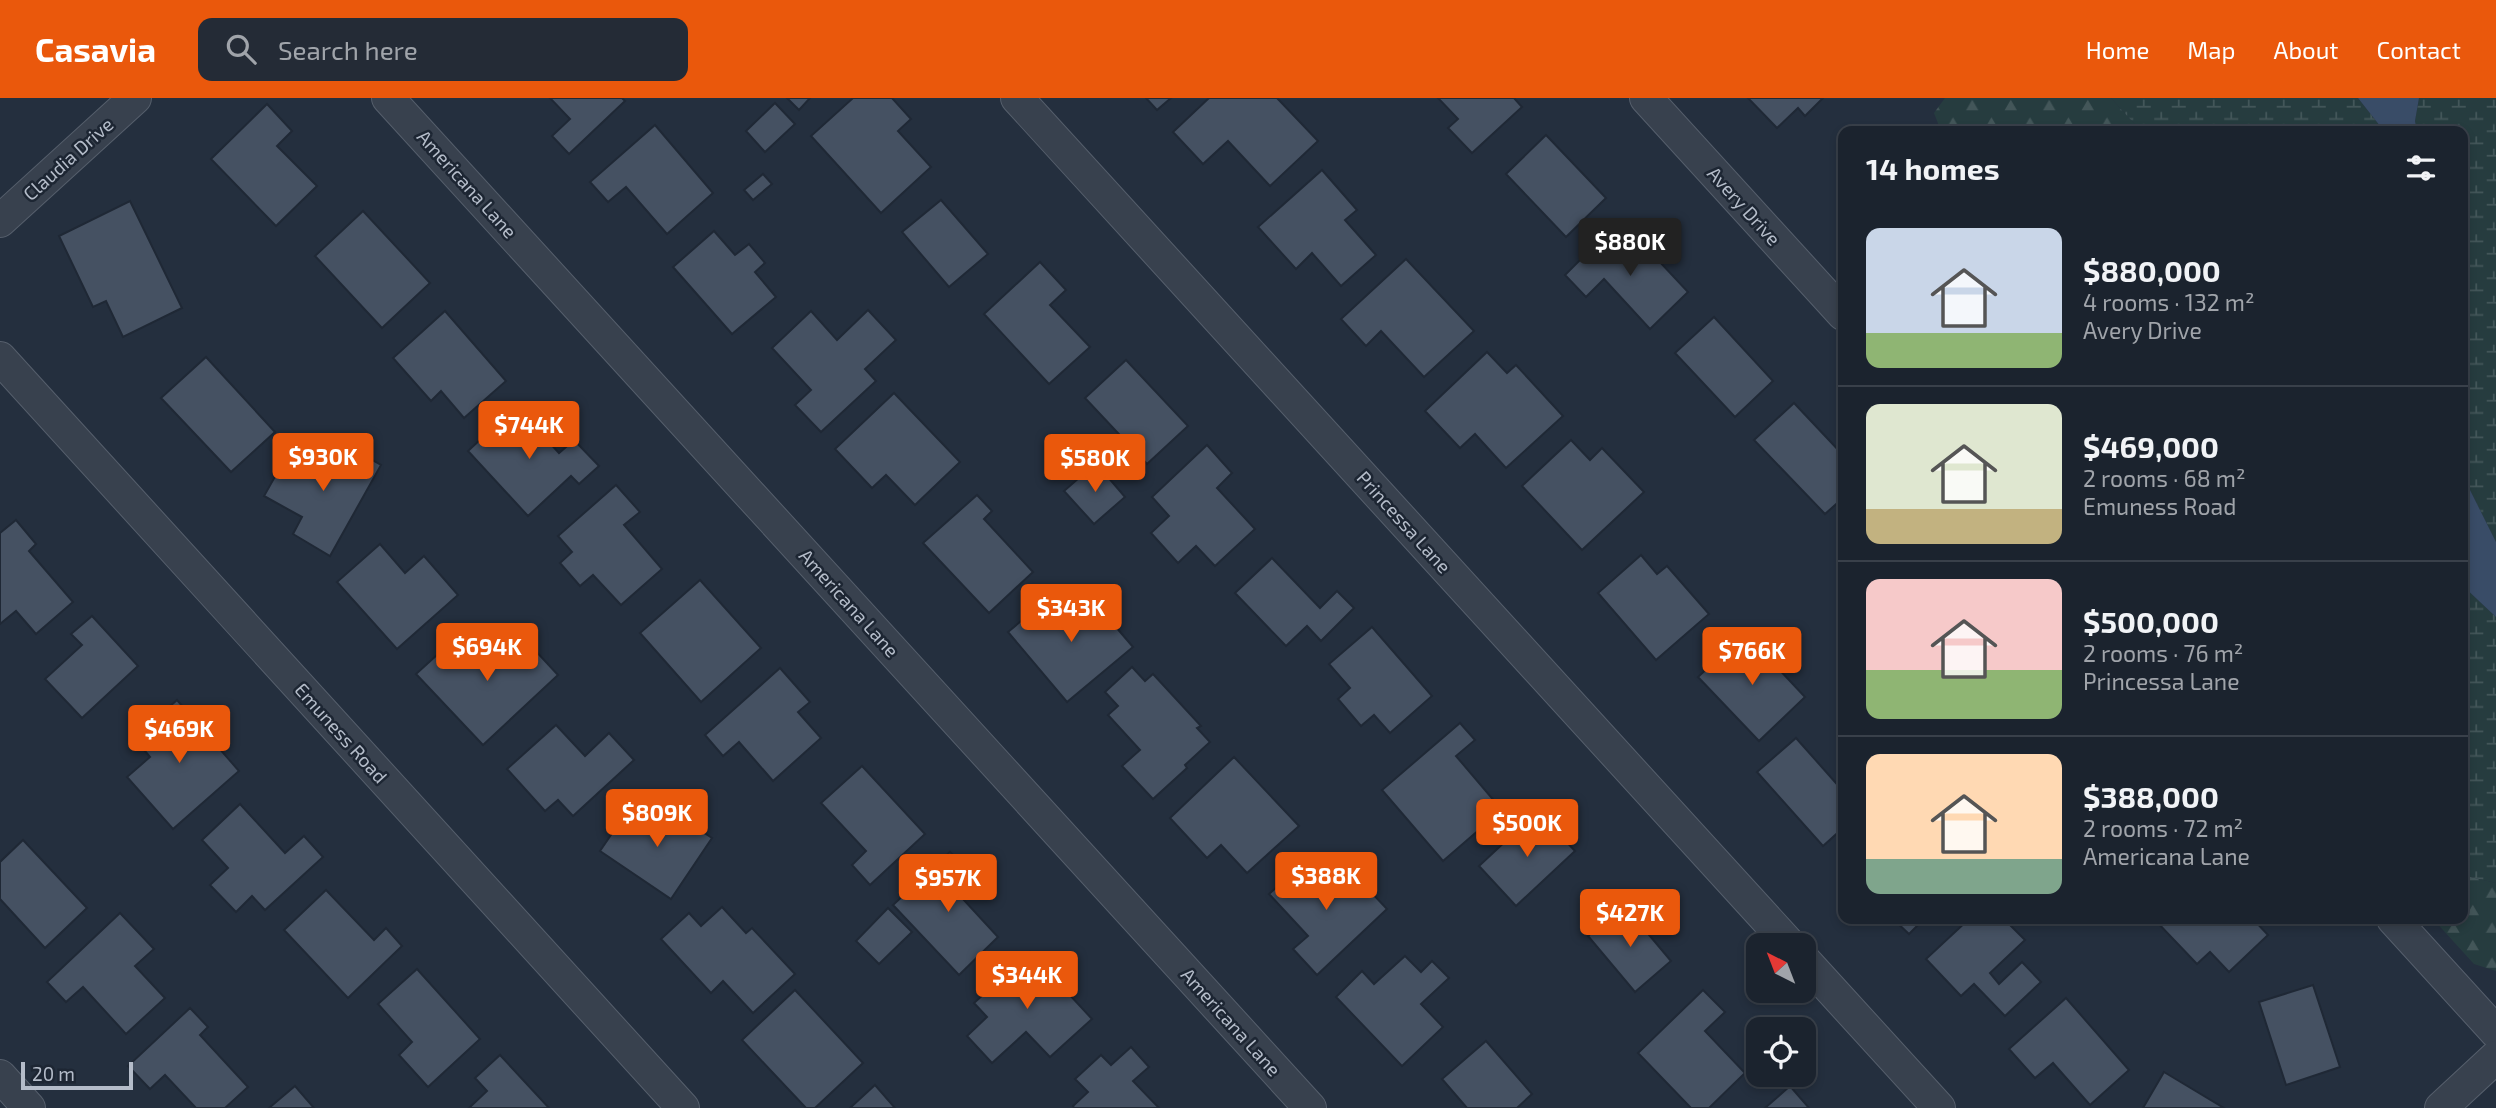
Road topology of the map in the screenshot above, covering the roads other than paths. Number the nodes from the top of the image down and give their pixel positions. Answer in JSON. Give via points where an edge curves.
{"nodes":[{"id":1,"x":135,"y":98,"type":"edge"},
{"id":2,"x":388,"y":98,"type":"edge"},
{"id":3,"x":1017,"y":98,"type":"edge"},
{"id":4,"x":1646,"y":98,"type":"edge"},
{"id":5,"x":0,"y":221,"type":"edge"},
{"id":6,"x":1838,"y":309,"type":"edge"},
{"id":7,"x":0,"y":358,"type":"edge"},
{"id":8,"x":2398,"y":924,"type":"edge"},
{"id":9,"x":1779,"y":933,"type":"edge"},
{"id":10,"x":1816,"y":973,"type":"edge"},
{"id":11,"x":2496,"y":1032,"type":"edge"},
{"id":12,"x":2496,"y":1057,"type":"edge"},
{"id":13,"x":0,"y":1076,"type":"edge"},
{"id":14,"x":29,"y":1108,"type":"edge"},
{"id":15,"x":683,"y":1108,"type":"edge"},
{"id":16,"x":1310,"y":1108,"type":"edge"},
{"id":17,"x":1939,"y":1108,"type":"edge"},
{"id":18,"x":2441,"y":1108,"type":"edge"}],
"edges":[{"from":1,"to":5,"type":"street","name":"Claudia Drive"},
{"from":2,"to":16,"type":"street","name":"Americana Lane"},
{"from":3,"to":9,"type":"street","name":"Princessa Lane"},
{"from":4,"to":6,"type":"street","name":"Avery Drive"},
{"from":7,"to":15,"type":"street","name":"Emuness Road"},
{"from":8,"to":11,"type":"street"},
{"from":10,"to":17,"type":"street"},
{"from":12,"to":18,"type":"street"},
{"from":13,"to":14,"type":"street"}]}
